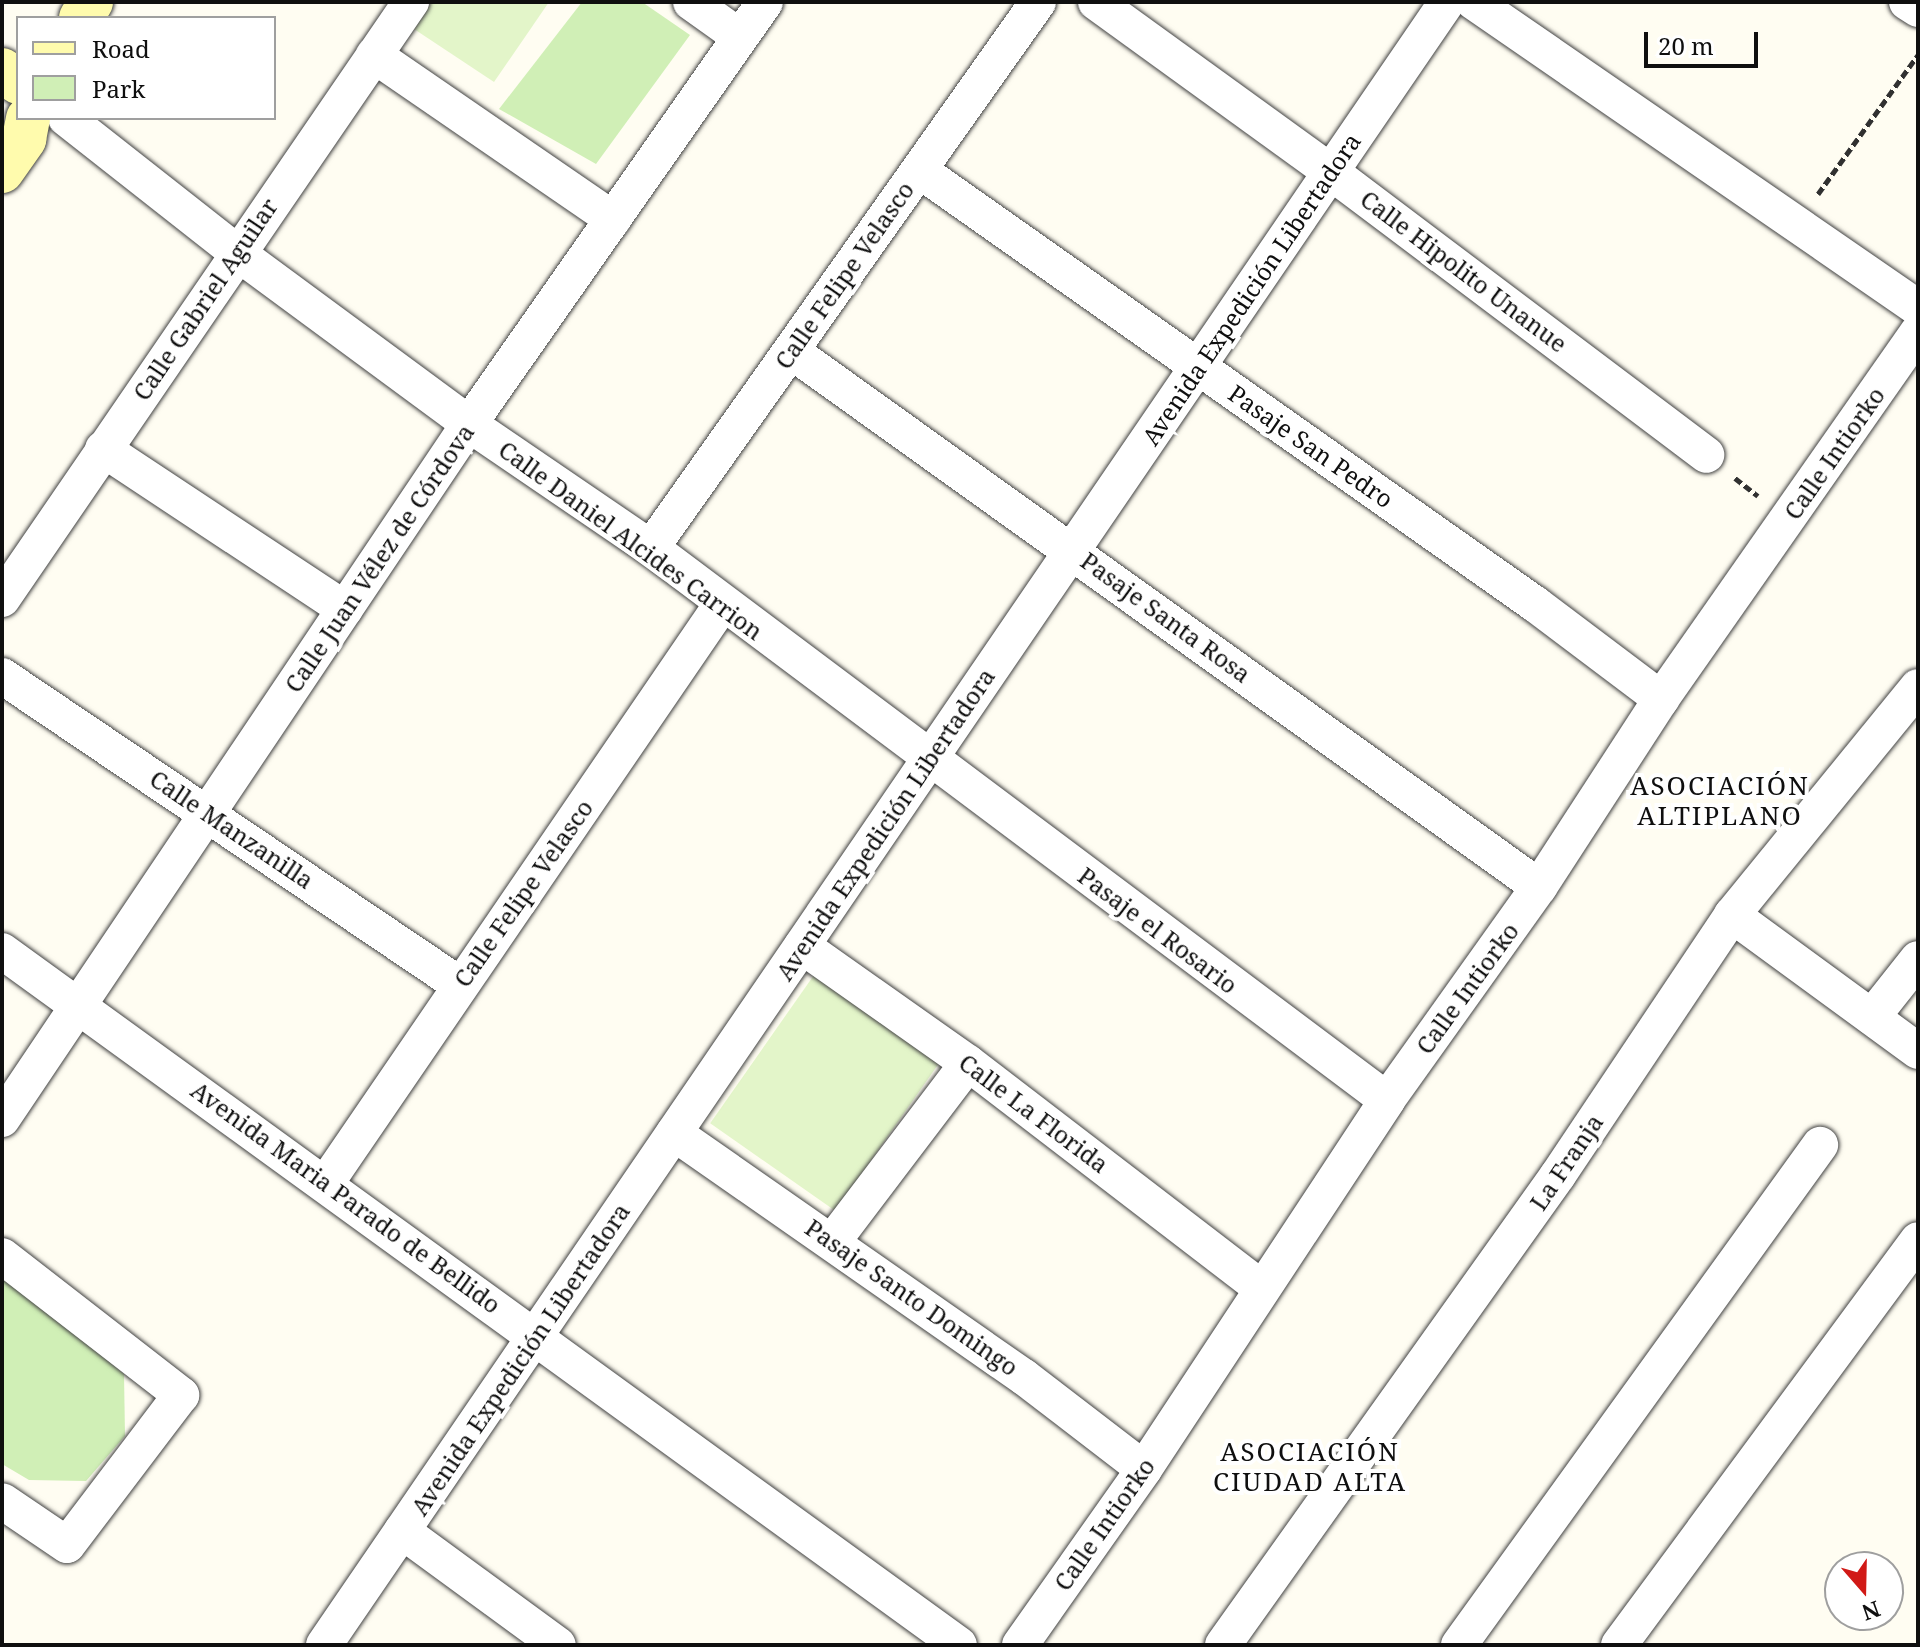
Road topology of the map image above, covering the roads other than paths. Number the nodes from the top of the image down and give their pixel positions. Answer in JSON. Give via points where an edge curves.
{"nodes":[{"id":1,"x":411,"y":2,"type":"edge"},
{"id":2,"x":691,"y":2,"type":"edge"},
{"id":3,"x":765,"y":2,"type":"edge"},
{"id":4,"x":1038,"y":2,"type":"edge"},
{"id":5,"x":1096,"y":2,"type":"edge"},
{"id":6,"x":1447,"y":2,"type":"edge"},
{"id":7,"x":1474,"y":2,"type":"edge"},
{"id":8,"x":1907,"y":2,"type":"edge"},
{"id":9,"x":1918,"y":9,"type":"edge"},
{"id":10,"x":740,"y":37,"type":"junction"},
{"id":11,"x":374,"y":55,"type":"junction"},
{"id":12,"x":28,"y":120,"type":"edge"},
{"id":13,"x":69,"y":120,"type":"edge"},
{"id":14,"x":919,"y":170,"type":"junction"},
{"id":15,"x":2,"y":171,"type":"edge"},
{"id":16,"x":1331,"y":172,"type":"junction"},
{"id":17,"x":613,"y":219,"type":"junction"},
{"id":18,"x":236,"y":252,"type":"junction"},
{"id":19,"x":1918,"y":308,"type":"edge"},
{"id":20,"x":1918,"y":332,"type":"edge"},
{"id":21,"x":791,"y":351,"type":"junction"},
{"id":22,"x":1198,"y":365,"type":"junction"},
{"id":23,"x":469,"y":424,"type":"junction"},
{"id":24,"x":103,"y":449,"type":"junction"},
{"id":25,"x":1706,"y":455,"type":"road end"},
{"id":26,"x":651,"y":548,"type":"junction"},
{"id":27,"x":1073,"y":549,"type":"junction"},
{"id":28,"x":2,"y":599,"type":"edge"},
{"id":29,"x":722,"y":604,"type":"junction"},
{"id":30,"x":345,"y":609,"type":"junction"},
{"id":31,"x":2,"y":676,"type":"edge"},
{"id":32,"x":1918,"y":687,"type":"edge"},
{"id":33,"x":1661,"y":699,"type":"junction"},
{"id":34,"x":929,"y":759,"type":"junction"},
{"id":35,"x":208,"y":812,"type":"junction"},
{"id":36,"x":1539,"y":887,"type":"junction"},
{"id":37,"x":1732,"y":915,"type":"junction"},
{"id":38,"x":802,"y":946,"type":"junction"},
{"id":39,"x":2,"y":951,"type":"edge"},
{"id":40,"x":1918,"y":959,"type":"edge"},
{"id":41,"x":460,"y":985,"type":"junction"},
{"id":42,"x":79,"y":1004,"type":"junction"},
{"id":43,"x":1872,"y":1017,"type":"junction"},
{"id":44,"x":1918,"y":1051,"type":"edge"},
{"id":45,"x":968,"y":1063,"type":"junction"},
{"id":46,"x":1387,"y":1100,"type":"junction"},
{"id":47,"x":2,"y":1119,"type":"edge"},
{"id":48,"x":674,"y":1133,"type":"junction"},
{"id":49,"x":1820,"y":1145,"type":"dead end"},
{"id":50,"x":326,"y":1183,"type":"junction"},
{"id":51,"x":1918,"y":1240,"type":"edge"},
{"id":52,"x":833,"y":1241,"type":"junction"},
{"id":53,"x":2,"y":1256,"type":"edge"},
{"id":54,"x":1260,"y":1287,"type":"junction"},
{"id":55,"x":536,"y":1334,"type":"junction"},
{"id":56,"x":1144,"y":1469,"type":"junction"},
{"id":57,"x":2,"y":1501,"type":"edge"},
{"id":58,"x":402,"y":1531,"type":"junction"},
{"id":59,"x":324,"y":1645,"type":"edge"},
{"id":60,"x":558,"y":1645,"type":"edge"},
{"id":61,"x":959,"y":1645,"type":"edge"},
{"id":62,"x":1020,"y":1645,"type":"edge"},
{"id":63,"x":1223,"y":1645,"type":"edge"},
{"id":64,"x":1459,"y":1645,"type":"edge"},
{"id":65,"x":1619,"y":1645,"type":"edge"}],
"edges":[{"from":1,"to":11,"type":"street","name":"Calle Gabriel Aguilar"},
{"from":2,"to":10,"type":"street"},
{"from":3,"to":10,"type":"street","name":"Calle Juan Vélez de Córdova"},
{"from":4,"to":14,"type":"street","name":"Calle Felipe Velasco"},
{"from":5,"to":16,"type":"street","name":"Calle Hipolito Unanue"},
{"from":6,"to":16,"type":"street","name":"Avenida Expedición Libertadora"},
{"from":7,"to":19,"type":"street"},
{"from":8,"to":9,"type":"street"},
{"from":10,"to":17,"type":"street","name":"Calle Juan Vélez de Córdova"},
{"from":11,"to":17,"type":"street"},
{"from":11,"to":18,"type":"street","name":"Calle Gabriel Aguilar"},
{"from":12,"to":15,"type":"street","via":[[24,139]]},
{"from":13,"to":18,"type":"street","name":"Calle Daniel Alcides Carrion"},
{"from":14,"to":21,"type":"street","name":"Calle Felipe Velasco"},
{"from":14,"to":22,"type":"street","name":"Pasaje San Pedro"},
{"from":16,"to":22,"type":"street","name":"Avenida Expedición Libertadora"},
{"from":16,"to":25,"type":"street","name":"Calle Hipolito Unanue"},
{"from":17,"to":23,"type":"street","name":"Calle Juan Vélez de Córdova"},
{"from":18,"to":23,"type":"street","name":"Calle Daniel Alcides Carrion"},
{"from":18,"to":24,"type":"street","name":"Calle Gabriel Aguilar"},
{"from":20,"to":33,"type":"street","name":"Calle Intiorko"},
{"from":21,"to":26,"type":"street","name":"Calle Felipe Velasco"},
{"from":21,"to":27,"type":"street","name":"Pasaje Santa Rosa"},
{"from":22,"to":27,"type":"street","name":"Avenida Expedición Libertadora"},
{"from":22,"to":33,"type":"street","name":"Pasaje San Pedro"},
{"from":23,"to":26,"type":"street","name":"Calle Daniel Alcides Carrion"},
{"from":23,"to":30,"type":"street","name":"Calle Juan Vélez de Córdova"},
{"from":24,"to":28,"type":"street","name":"Calle Gabriel Aguilar"},
{"from":24,"to":30,"type":"street"},
{"from":26,"to":29,"type":"street","name":"Calle Daniel Alcides Carrion"},
{"from":27,"to":34,"type":"street","name":"Avenida Expedición Libertadora"},
{"from":27,"to":36,"type":"street","name":"Pasaje Santa Rosa"},
{"from":29,"to":34,"type":"street","name":"Calle Daniel Alcides Carrion"},
{"from":29,"to":41,"type":"street","name":"Calle Felipe Velasco"},
{"from":30,"to":35,"type":"street","name":"Calle Juan Vélez de Córdova"},
{"from":31,"to":35,"type":"street","name":"Calle Manzanilla"},
{"from":32,"to":37,"type":"street","name":"La Franja"},
{"from":33,"to":36,"type":"street","name":"Calle Intiorko"},
{"from":34,"to":38,"type":"street","name":"Avenida Expedición Libertadora"},
{"from":34,"to":46,"type":"street","name":"Pasaje el Rosario"},
{"from":35,"to":41,"type":"street","name":"Calle Manzanilla"},
{"from":35,"to":42,"type":"street","name":"Calle Juan Vélez de Córdova"},
{"from":36,"to":46,"type":"street","name":"Calle Intiorko"},
{"from":37,"to":43,"type":"street"},
{"from":37,"to":63,"type":"street","name":"La Franja","via":[[1522,1226]]},
{"from":38,"to":45,"type":"street","name":"Calle La Florida"},
{"from":38,"to":48,"type":"street","name":"Avenida Expedición Libertadora"},
{"from":39,"to":42,"type":"street","name":"Avenida Maria Parado de Bellido"},
{"from":40,"to":43,"type":"street"},
{"from":41,"to":50,"type":"street","name":"Calle Felipe Velasco"},
{"from":42,"to":47,"type":"street","name":"Calle Juan Vélez de Córdova"},
{"from":42,"to":50,"type":"street","name":"Avenida Maria Parado de Bellido"},
{"from":43,"to":44,"type":"street"},
{"from":45,"to":52,"type":"street"},
{"from":45,"to":54,"type":"street","name":"Calle La Florida"},
{"from":46,"to":54,"type":"street","name":"Calle Intiorko"},
{"from":48,"to":52,"type":"street","name":"Pasaje Santo Domingo"},
{"from":48,"to":55,"type":"street","name":"Avenida Expedición Libertadora"},
{"from":49,"to":64,"type":"street"},
{"from":50,"to":55,"type":"street","name":"Avenida Maria Parado de Bellido"},
{"from":51,"to":65,"type":"street"},
{"from":52,"to":56,"type":"street","name":"Pasaje Santo Domingo"},
{"from":53,"to":57,"type":"street","via":[[181,1395],[67,1545]]},
{"from":54,"to":56,"type":"street","name":"Calle Intiorko"},
{"from":55,"to":58,"type":"street","name":"Avenida Expedición Libertadora"},
{"from":55,"to":61,"type":"street","name":"Avenida Maria Parado de Bellido"},
{"from":56,"to":62,"type":"street","name":"Calle Intiorko"},
{"from":58,"to":59,"type":"street","name":"Avenida Expedición Libertadora"},
{"from":58,"to":60,"type":"street"}]}
